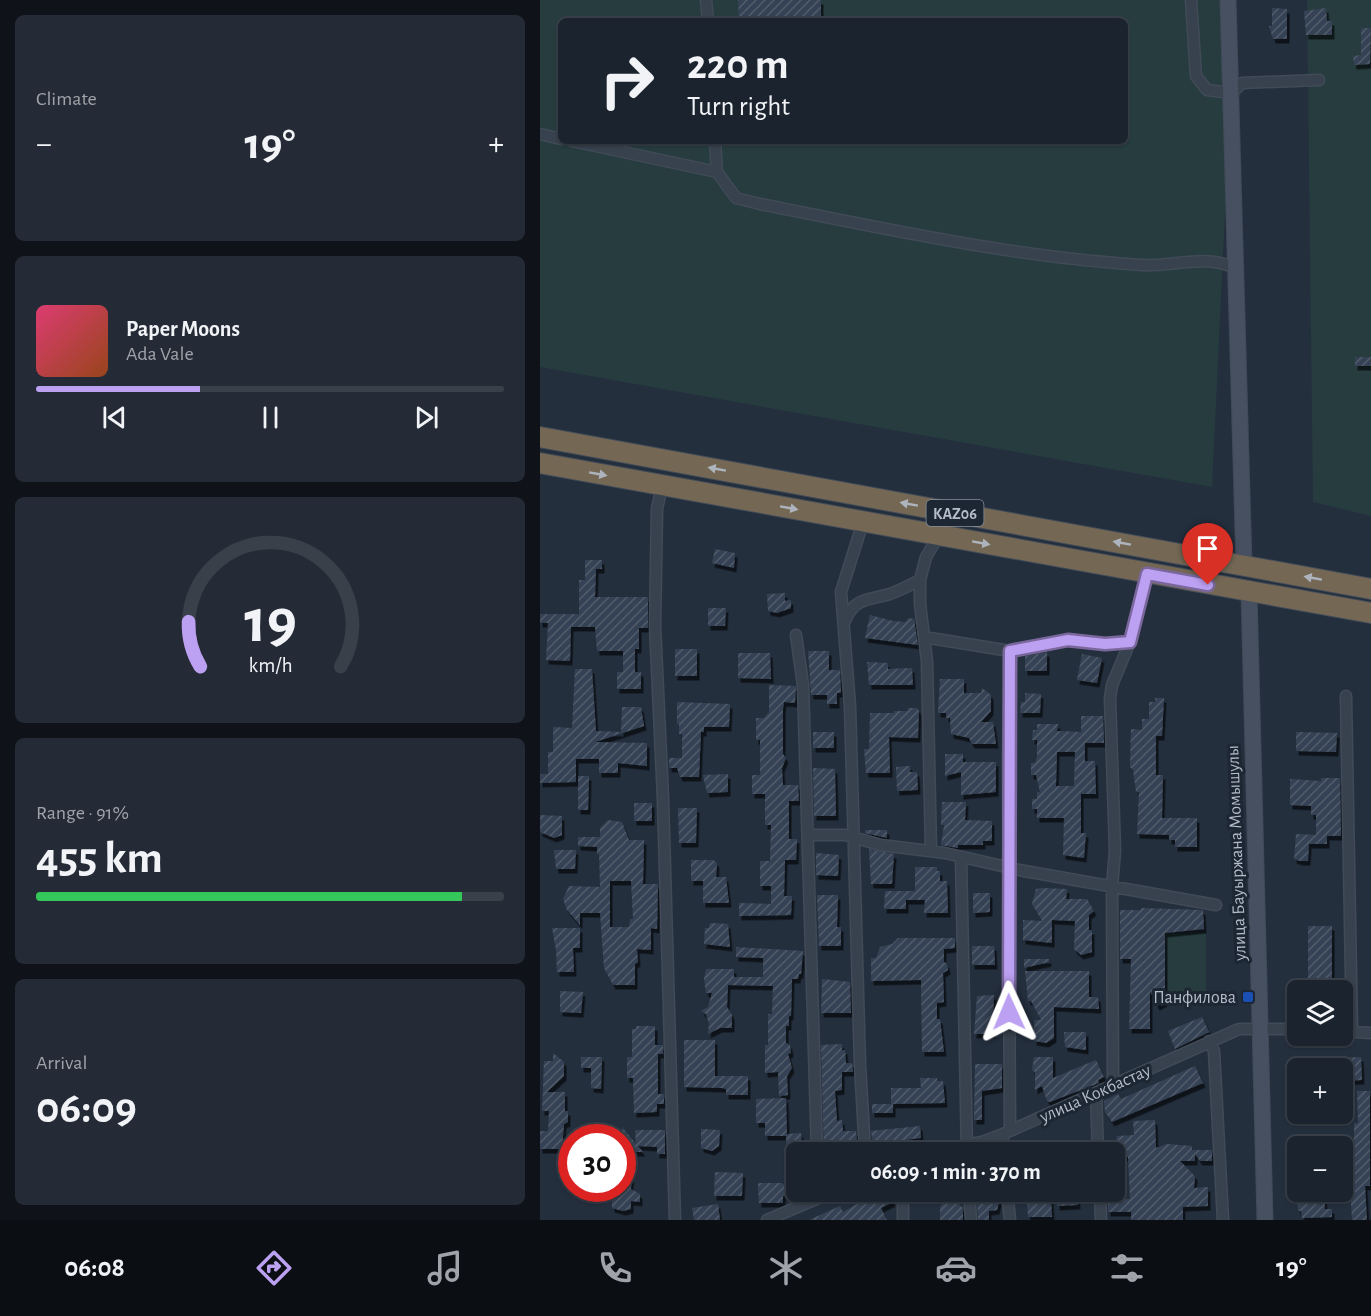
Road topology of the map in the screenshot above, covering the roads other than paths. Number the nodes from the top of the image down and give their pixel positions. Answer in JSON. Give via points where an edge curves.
{"nodes":[{"id":1,"x":706,"y":0,"type":"edge"},
{"id":2,"x":1191,"y":0,"type":"edge"},
{"id":3,"x":1228,"y":0,"type":"edge"},
{"id":4,"x":708,"y":18,"type":"edge"},
{"id":5,"x":1319,"y":80,"type":"dead end"},
{"id":6,"x":1232,"y":93,"type":"junction"},
{"id":7,"x":540,"y":134,"type":"edge"},
{"id":8,"x":558,"y":138,"type":"edge"},
{"id":9,"x":586,"y":144,"type":"edge"},
{"id":10,"x":715,"y":144,"type":"edge"},
{"id":11,"x":717,"y":172,"type":"junction"},
{"id":12,"x":1236,"y":269,"type":"junction"},
{"id":13,"x":540,"y":436,"type":"edge"},
{"id":14,"x":541,"y":468,"type":"edge"},
{"id":15,"x":662,"y":486,"type":"junction"},
{"id":16,"x":863,"y":522,"type":"junction"},
{"id":17,"x":939,"y":535,"type":"junction"},
{"id":18,"x":1244,"y":565,"type":"junction"},
{"id":19,"x":1147,"y":574,"type":"junction"},
{"id":20,"x":920,"y":580,"type":"junction"},
{"id":21,"x":1371,"y":588,"type":"edge"},
{"id":22,"x":1249,"y":592,"type":"junction"},
{"id":23,"x":1371,"y":614,"type":"edge"},
{"id":24,"x":844,"y":624,"type":"junction"},
{"id":25,"x":796,"y":635,"type":"dead end"},
{"id":26,"x":924,"y":637,"type":"junction"},
{"id":27,"x":1130,"y":642,"type":"junction"},
{"id":28,"x":1010,"y":651,"type":"junction"},
{"id":29,"x":1346,"y":696,"type":"dead end"},
{"id":30,"x":808,"y":830,"type":"junction"},
{"id":31,"x":853,"y":837,"type":"junction"},
{"id":32,"x":931,"y":851,"type":"junction"},
{"id":33,"x":961,"y":857,"type":"junction"},
{"id":34,"x":1010,"y":868,"type":"junction"},
{"id":35,"x":1112,"y":886,"type":"junction"},
{"id":36,"x":1216,"y":905,"type":"dead end"},
{"id":37,"x":1347,"y":980,"type":"edge"},
{"id":38,"x":1260,"y":1028,"type":"junction"},
{"id":39,"x":1287,"y":1029,"type":"edge"},
{"id":40,"x":1353,"y":1032,"type":"edge"},
{"id":41,"x":1371,"y":1033,"type":"edge"},
{"id":42,"x":1209,"y":1041,"type":"junction"},
{"id":43,"x":1113,"y":1085,"type":"junction"},
{"id":44,"x":1096,"y":1093,"type":"junction"},
{"id":45,"x":1007,"y":1133,"type":"junction"},
{"id":46,"x":817,"y":1142,"type":"edge"},
{"id":47,"x":865,"y":1142,"type":"edge"},
{"id":48,"x":967,"y":1142,"type":"edge"},
{"id":49,"x":984,"y":1142,"type":"edge"},
{"id":50,"x":1006,"y":1142,"type":"edge"},
{"id":51,"x":1098,"y":1142,"type":"edge"},
{"id":52,"x":805,"y":1202,"type":"edge"},
{"id":53,"x":903,"y":1202,"type":"edge"},
{"id":54,"x":970,"y":1202,"type":"edge"},
{"id":55,"x":1008,"y":1202,"type":"edge"},
{"id":56,"x":1100,"y":1202,"type":"edge"},
{"id":57,"x":675,"y":1220,"type":"edge"},
{"id":58,"x":767,"y":1220,"type":"edge"},
{"id":59,"x":903,"y":1220,"type":"edge"},
{"id":60,"x":971,"y":1220,"type":"edge"},
{"id":61,"x":1010,"y":1220,"type":"edge"},
{"id":62,"x":1101,"y":1220,"type":"edge"},
{"id":63,"x":1223,"y":1220,"type":"edge"},
{"id":64,"x":1265,"y":1220,"type":"edge"}],
"edges":[{"from":1,"to":4,"type":"street"},
{"from":2,"to":6,"type":"street","via":[[1196,76],[1207,90]]},
{"from":3,"to":6,"type":"street"},
{"from":5,"to":6,"type":"street","via":[[1242,83]]},
{"from":6,"to":12,"type":"street"},
{"from":7,"to":8,"type":"street"},
{"from":9,"to":11,"type":"street"},
{"from":10,"to":11,"type":"street"},
{"from":11,"to":12,"type":"street","via":[[732,195],[741,201],[1078,260],[1150,266],[1205,261]]},
{"from":12,"to":18,"type":"street"},
{"from":18,"to":13,"type":"highway","number":"KАZ06","one_way":true},
{"from":14,"to":15,"type":"highway","number":"KАZ06","one_way":true},
{"from":15,"to":16,"type":"highway","number":"KАZ06","one_way":true},
{"from":15,"to":57,"type":"street","via":[[657,509],[655,626]]},
{"from":16,"to":17,"type":"highway","number":"KАZ06"},
{"from":16,"to":24,"type":"street","via":[[841,592]]},
{"from":17,"to":19,"type":"highway","number":"KАZ06","one_way":true},
{"from":17,"to":20,"type":"street","via":[[926,557]]},
{"from":21,"to":18,"type":"highway","number":"KАZ06","one_way":true},
{"from":19,"to":22,"type":"highway","number":"KАZ06"},
{"from":19,"to":27,"type":"street"},
{"from":20,"to":24,"type":"street","via":[[892,593],[859,601],[851,607]]},
{"from":20,"to":26,"type":"street"},
{"from":22,"to":23,"type":"highway","number":"KАZ06"},
{"from":22,"to":38,"type":"street","name":"улица Бауыржана Момышулы"},
{"from":24,"to":31,"type":"street"},
{"from":25,"to":30,"type":"street","via":[[803,685]]},
{"from":26,"to":28,"type":"street"},
{"from":26,"to":32,"type":"street"},
{"from":27,"to":28,"type":"street","via":[[1068,640]]},
{"from":27,"to":35,"type":"street","via":[[1110,698],[1115,851]]},
{"from":28,"to":34,"type":"street"},
{"from":29,"to":37,"type":"street"},
{"from":30,"to":31,"type":"street","via":[[811,835]]},
{"from":30,"to":46,"type":"street"},
{"from":31,"to":32,"type":"street"},
{"from":31,"to":47,"type":"street"},
{"from":32,"to":33,"type":"street"},
{"from":33,"to":34,"type":"street"},
{"from":33,"to":48,"type":"street"},
{"from":34,"to":35,"type":"street"},
{"from":34,"to":45,"type":"street"},
{"from":35,"to":36,"type":"street"},
{"from":35,"to":43,"type":"street"},
{"from":38,"to":39,"type":"street","name":"улица Кокбастау"},
{"from":38,"to":42,"type":"street","name":"улица Кокбастау","via":[[1239,1029]]},
{"from":38,"to":64,"type":"street","name":"улица Бауыржана Момышулы"},
{"from":40,"to":41,"type":"street"},
{"from":42,"to":43,"type":"street","name":"улица Кокбастау"},
{"from":42,"to":63,"type":"street","via":[[1214,1051]]},
{"from":43,"to":44,"type":"street","name":"улица Кокбастау"},
{"from":44,"to":45,"type":"street","name":"улица Кокбастау"},
{"from":44,"to":51,"type":"street"},
{"from":45,"to":49,"type":"street","name":"улица Кокбастау"},
{"from":45,"to":50,"type":"street"},
{"from":52,"to":58,"type":"street"},
{"from":53,"to":59,"type":"street"},
{"from":54,"to":60,"type":"street"},
{"from":55,"to":61,"type":"street"},
{"from":56,"to":62,"type":"street"}]}
